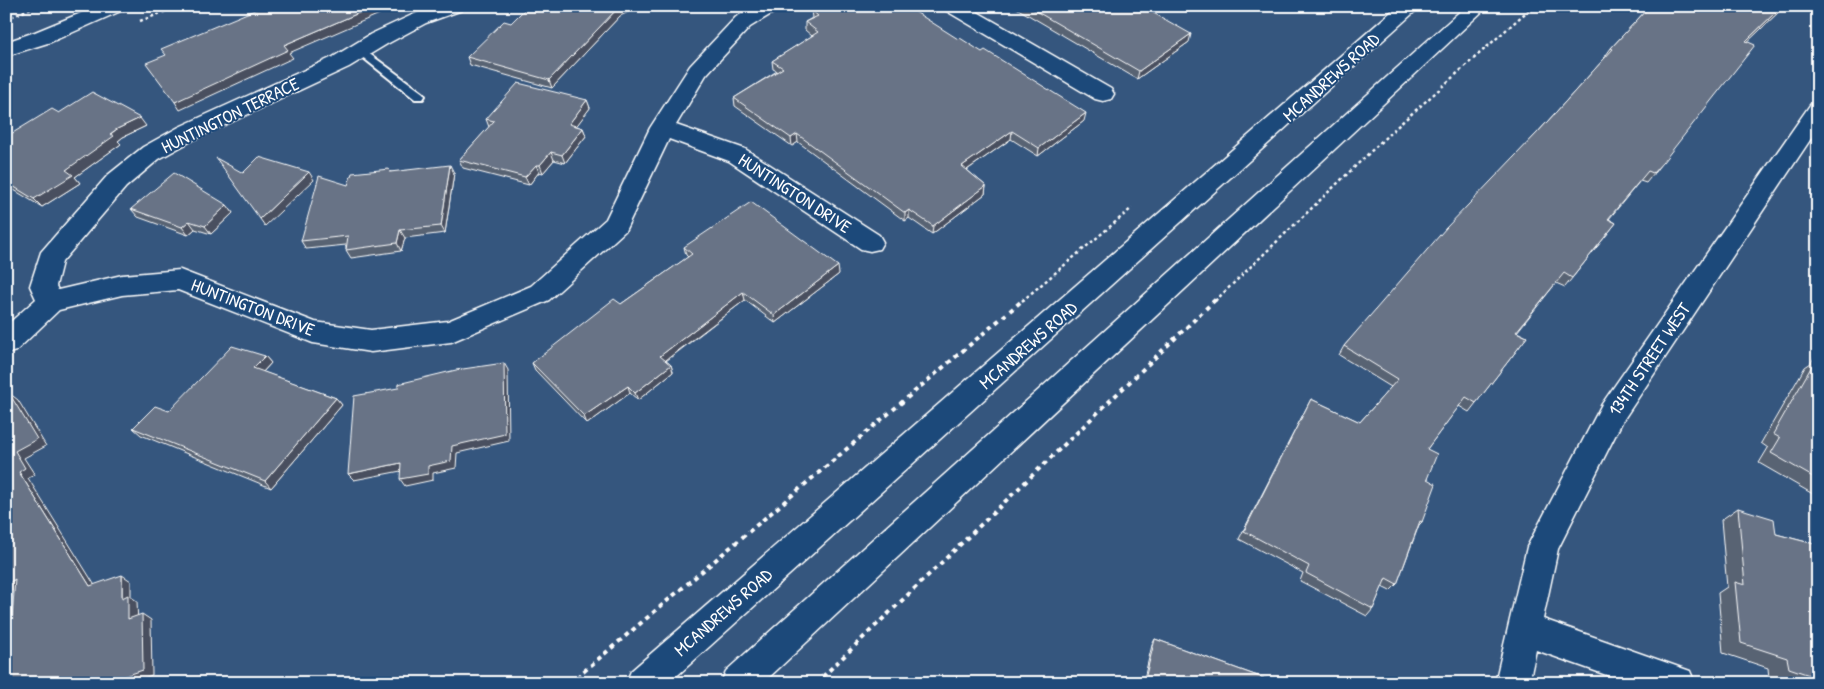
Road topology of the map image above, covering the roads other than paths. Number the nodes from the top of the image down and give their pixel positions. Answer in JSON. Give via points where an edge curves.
{"nodes":[{"id":1,"x":116,"y":6,"type":"edge"},
{"id":2,"x":455,"y":6,"type":"edge"},
{"id":3,"x":771,"y":6,"type":"edge"},
{"id":4,"x":952,"y":6,"type":"edge"},
{"id":5,"x":1411,"y":6,"type":"edge"},
{"id":6,"x":1478,"y":6,"type":"edge"},
{"id":7,"x":6,"y":49,"type":"edge"},
{"id":8,"x":360,"y":50,"type":"junction"},
{"id":9,"x":1103,"y":94,"type":"dead end"},
{"id":10,"x":419,"y":96,"type":"dead end"},
{"id":11,"x":1818,"y":110,"type":"edge"},
{"id":12,"x":662,"y":128,"type":"junction"},
{"id":13,"x":870,"y":242,"type":"dead end"},
{"id":14,"x":51,"y":302,"type":"junction"},
{"id":15,"x":6,"y":342,"type":"edge"},
{"id":16,"x":1524,"y":629,"type":"junction"},
{"id":17,"x":643,"y":683,"type":"edge"},
{"id":18,"x":738,"y":683,"type":"edge"},
{"id":19,"x":1512,"y":683,"type":"edge"},
{"id":20,"x":1678,"y":683,"type":"edge"}],
"edges":[{"from":1,"to":7,"type":"street"},
{"from":2,"to":8,"type":"street","name":"HUNTINGTON TERRACE","via":[[419,19]]},
{"from":3,"to":12,"type":"street","name":"HUNTINGTON DRIVE","via":[[743,22],[698,71]]},
{"from":4,"to":9,"type":"street"},
{"from":5,"to":17,"type":"street","name":"MCANDREWS ROAD"},
{"from":6,"to":18,"type":"street"},
{"from":8,"to":10,"type":"lane"},
{"from":8,"to":14,"type":"street","name":"HUNTINGTON TERRACE","via":[[151,153],[124,176],[50,259],[43,286]]},
{"from":11,"to":16,"type":"street","name":"134TH STREET WEST","via":[[1612,413],[1543,547]]},
{"from":12,"to":13,"type":"street","name":"HUNTINGTON DRIVE","via":[[737,155]]},
{"from":12,"to":14,"type":"street","name":"HUNTINGTON DRIVE","via":[[616,225],[540,293],[451,331],[371,341],[313,332],[180,280],[122,285]]},
{"from":14,"to":15,"type":"street","name":"HUNTINGTON DRIVE"},
{"from":16,"to":19,"type":"street","name":"134TH STREET WEST"},
{"from":16,"to":20,"type":"street"}]}
